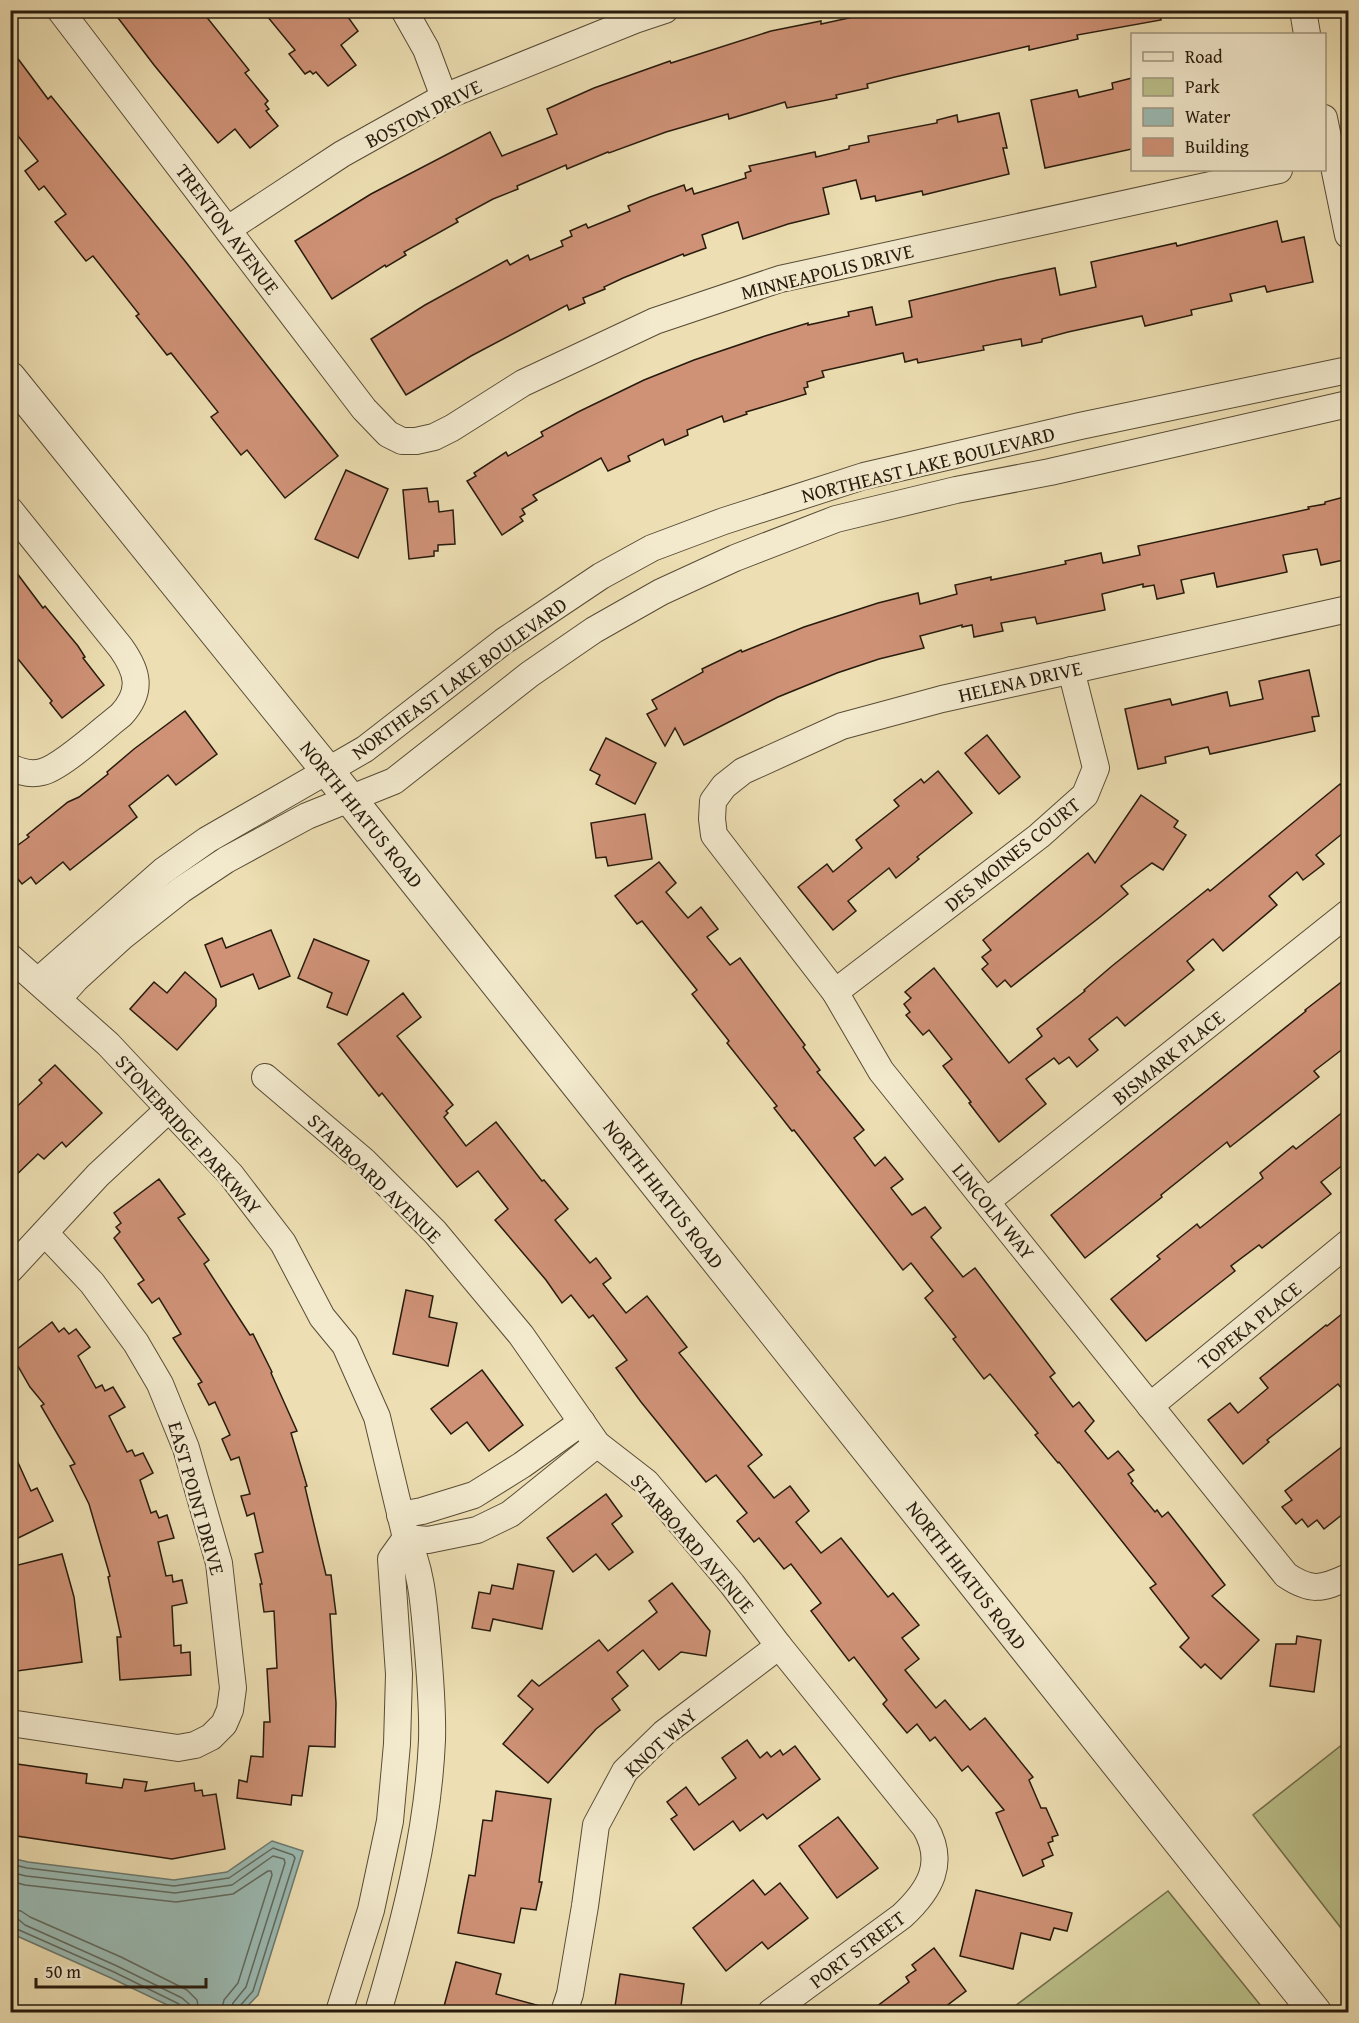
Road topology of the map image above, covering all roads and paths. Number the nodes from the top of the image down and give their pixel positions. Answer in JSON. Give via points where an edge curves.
{"nodes":[{"id":1,"x":60,"y":10,"type":"edge"},
{"id":2,"x":404,"y":10,"type":"edge"},
{"id":3,"x":665,"y":10,"type":"edge"},
{"id":4,"x":1303,"y":10,"type":"edge"},
{"id":5,"x":1308,"y":33,"type":"edge"},
{"id":6,"x":444,"y":97,"type":"junction"},
{"id":7,"x":1326,"y":134,"type":"edge"},
{"id":8,"x":1329,"y":159,"type":"edge"},
{"id":9,"x":1274,"y":171,"type":"edge"},
{"id":10,"x":228,"y":229,"type":"junction"},
{"id":11,"x":1348,"y":235,"type":"edge"},
{"id":12,"x":1348,"y":370,"type":"edge"},
{"id":13,"x":10,"y":378,"type":"edge"},
{"id":14,"x":1348,"y":404,"type":"edge"},
{"id":15,"x":402,"y":441,"type":"joint"},
{"id":16,"x":10,"y":510,"type":"edge"},
{"id":17,"x":569,"y":597,"type":"junction"},
{"id":18,"x":1348,"y":609,"type":"edge"},
{"id":19,"x":594,"y":630,"type":"junction"},
{"id":20,"x":1071,"y":670,"type":"junction"},
{"id":21,"x":22,"y":770,"type":"edge"},
{"id":22,"x":328,"y":772,"type":"junction"},
{"id":23,"x":351,"y":800,"type":"junction"},
{"id":24,"x":713,"y":801,"type":"joint"},
{"id":25,"x":1348,"y":913,"type":"edge"},
{"id":26,"x":10,"y":957,"type":"edge"},
{"id":27,"x":38,"y":981,"type":"junction"},
{"id":28,"x":835,"y":992,"type":"junction"},
{"id":29,"x":58,"y":999,"type":"junction"},
{"id":30,"x":265,"y":1077,"type":"dead end"},
{"id":31,"x":169,"y":1109,"type":"junction"},
{"id":32,"x":987,"y":1201,"type":"junction"},
{"id":33,"x":45,"y":1233,"type":"junction"},
{"id":34,"x":1348,"y":1244,"type":"edge"},
{"id":35,"x":10,"y":1270,"type":"edge"},
{"id":36,"x":1150,"y":1406,"type":"junction"},
{"id":37,"x":582,"y":1422,"type":"junction"},
{"id":38,"x":597,"y":1444,"type":"junction"},
{"id":39,"x":403,"y":1527,"type":"junction"},
{"id":40,"x":1348,"y":1577,"type":"edge"},
{"id":41,"x":779,"y":1646,"type":"junction"},
{"id":42,"x":10,"y":1723,"type":"edge"},
{"id":43,"x":932,"y":1876,"type":"joint"},
{"id":44,"x":339,"y":2013,"type":"edge"},
{"id":45,"x":378,"y":2013,"type":"edge"},
{"id":46,"x":564,"y":2013,"type":"edge"},
{"id":47,"x":771,"y":2013,"type":"edge"},
{"id":48,"x":1315,"y":2013,"type":"edge"}],
"edges":[{"from":1,"to":10,"type":"street","name":"TRENTON AVENUE"},
{"from":2,"to":6,"type":"street","via":[[426,49]]},
{"from":3,"to":6,"type":"street","name":"BOSTON DRIVE"},
{"from":4,"to":5,"type":"street"},
{"from":6,"to":10,"type":"street","name":"BOSTON DRIVE","via":[[342,154]]},
{"from":7,"to":8,"type":"street"},
{"from":8,"to":11,"type":"street"},
{"from":9,"to":15,"type":"street","name":"MINNEAPOLIS DRIVE","via":[[780,279],[655,321],[523,383],[434,437]]},
{"from":10,"to":15,"type":"street","name":"TRENTON AVENUE","via":[[364,409],[388,434]]},
{"from":12,"to":17,"type":"street","name":"NORTHEAST LAKE BOULEVARD","via":[[1080,426],[864,477],[724,520],[652,548]]},
{"from":13,"to":22,"type":"street","name":"NORTH HIATUS ROAD"},
{"from":14,"to":19,"type":"street","name":"NORTHEAST LAKE BOULEVARD","via":[[836,519],[682,582]]},
{"from":16,"to":21,"type":"street","via":[[125,654],[137,685],[121,715],[54,768]]},
{"from":17,"to":19,"type":"street"},
{"from":17,"to":22,"type":"street","name":"NORTHEAST LAKE BOULEVARD","via":[[504,641],[365,749]]},
{"from":18,"to":20,"type":"street","name":"HELENA DRIVE"},
{"from":19,"to":23,"type":"street","name":"NORTHEAST LAKE BOULEVARD","via":[[530,674],[394,782]]},
{"from":20,"to":24,"type":"street","name":"HELENA DRIVE","via":[[842,726],[742,771]]},
{"from":20,"to":28,"type":"street","name":"DES MOINES COURT","via":[[1096,768],[1085,795],[1039,836]]},
{"from":22,"to":23,"type":"street","name":"NORTH HIATUS ROAD"},
{"from":22,"to":27,"type":"street","name":"NORTHEAST LAKE BOULEVARD","via":[[207,840],[163,871]]},
{"from":23,"to":29,"type":"street","name":"NORTHEAST LAKE BOULEVARD","via":[[307,816],[226,860],[181,890],[123,936]]},
{"from":23,"to":48,"type":"street","name":"NORTH HIATUS ROAD"},
{"from":24,"to":28,"type":"street","name":"LINCOLN WAY","via":[[714,835]]},
{"from":25,"to":32,"type":"street","name":"BISMARK PLACE"},
{"from":26,"to":27,"type":"street","name":"STONEBRIDGE PARKWAY"},
{"from":27,"to":29,"type":"street","name":"STONEBRIDGE PARKWAY"},
{"from":28,"to":32,"type":"street","name":"LINCOLN WAY","via":[[881,1071]]},
{"from":29,"to":31,"type":"street","name":"STONEBRIDGE PARKWAY","via":[[108,1044]]},
{"from":30,"to":37,"type":"street","name":"STARBOARD AVENUE","via":[[364,1161],[435,1232],[521,1335]]},
{"from":31,"to":33,"type":"street","via":[[98,1175]]},
{"from":31,"to":39,"type":"street","name":"STONEBRIDGE PARKWAY","via":[[231,1176],[283,1243],[322,1317],[345,1346],[376,1417]]},
{"from":32,"to":36,"type":"street","name":"LINCOLN WAY"},
{"from":33,"to":35,"type":"street"},
{"from":33,"to":42,"type":"street","name":"EAST POINT DRIVE","via":[[92,1283],[136,1343],[159,1384],[186,1448],[219,1563],[233,1688],[224,1724],[211,1737],[178,1748]]},
{"from":34,"to":36,"type":"street","name":"TOPEKA PLACE"},
{"from":36,"to":40,"type":"street","name":"LINCOLN WAY","via":[[1286,1575],[1301,1586],[1320,1587]]},
{"from":37,"to":38,"type":"street","name":"STARBOARD AVENUE"},
{"from":37,"to":39,"type":"street","via":[[474,1495],[422,1511]]},
{"from":38,"to":39,"type":"street","via":[[510,1514],[477,1530],[428,1540]]},
{"from":38,"to":41,"type":"street","name":"STARBOARD AVENUE","via":[[646,1482]]},
{"from":39,"to":44,"type":"street","via":[[391,1559],[399,1674],[390,1821],[371,1910]]},
{"from":39,"to":45,"type":"street","name":"STONEBRIDGE PARKWAY","via":[[414,1554],[425,1616],[432,1740],[425,1814],[412,1883]]},
{"from":41,"to":43,"type":"street","name":"STARBOARD AVENUE","via":[[925,1827],[935,1852]]},
{"from":41,"to":46,"type":"street","name":"KNOT WAY","via":[[664,1733],[625,1771],[596,1825],[582,1928]]},
{"from":43,"to":47,"type":"street","name":"PORT STREET","via":[[920,1900],[902,1916]]}]}
